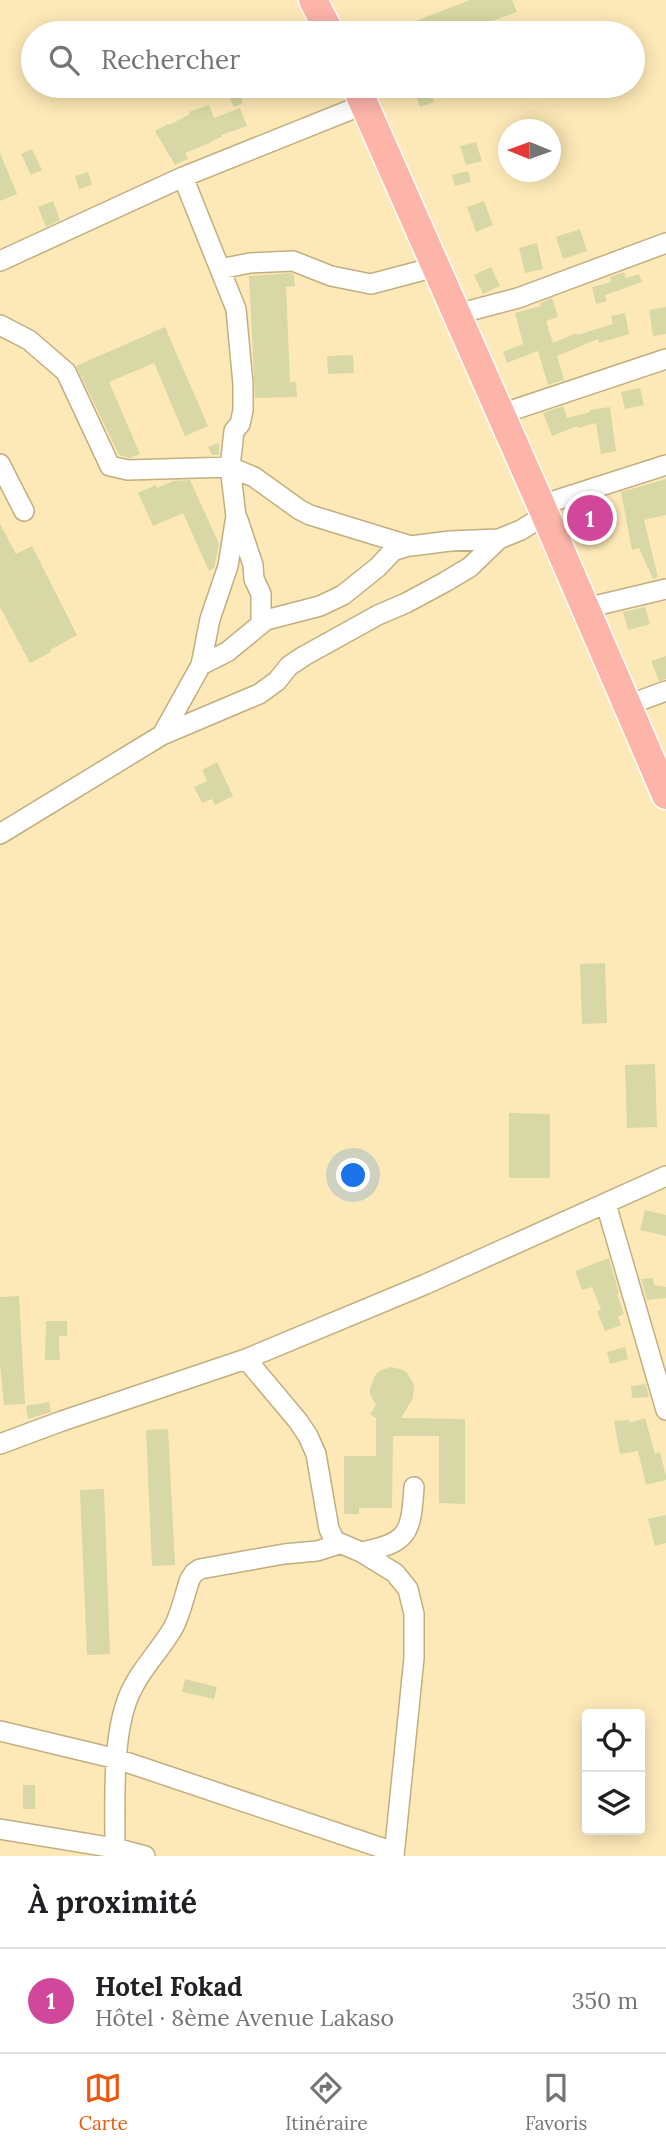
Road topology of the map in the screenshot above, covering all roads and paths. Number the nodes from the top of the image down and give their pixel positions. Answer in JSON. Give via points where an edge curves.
{"nodes":[{"id":1,"x":313,"y":0,"type":"edge"},
{"id":2,"x":324,"y":21,"type":"edge"},
{"id":3,"x":354,"y":98,"type":"edge"},
{"id":4,"x":361,"y":98,"type":"edge"},
{"id":5,"x":183,"y":177,"type":"junction"},
{"id":6,"x":666,"y":243,"type":"edge"},
{"id":7,"x":0,"y":261,"type":"edge"},
{"id":8,"x":435,"y":267,"type":"junction"},
{"id":9,"x":220,"y":269,"type":"junction"},
{"id":10,"x":457,"y":314,"type":"junction"},
{"id":11,"x":0,"y":325,"type":"edge"},
{"id":12,"x":666,"y":359,"type":"edge"},
{"id":13,"x":501,"y":414,"type":"junction"},
{"id":14,"x":0,"y":464,"type":"edge"},
{"id":15,"x":666,"y":465,"type":"edge"},
{"id":16,"x":230,"y":467,"type":"junction"},
{"id":17,"x":543,"y":510,"type":"junction"},
{"id":18,"x":24,"y":511,"type":"dead end"},
{"id":19,"x":236,"y":516,"type":"junction"},
{"id":20,"x":499,"y":539,"type":"junction"},
{"id":21,"x":408,"y":546,"type":"junction"},
{"id":22,"x":666,"y":589,"type":"edge"},
{"id":23,"x":586,"y":608,"type":"junction"},
{"id":24,"x":261,"y":624,"type":"junction"},
{"id":25,"x":201,"y":665,"type":"junction"},
{"id":26,"x":666,"y":691,"type":"edge"},
{"id":27,"x":628,"y":705,"type":"junction"},
{"id":28,"x":162,"y":735,"type":"junction"},
{"id":29,"x":666,"y":795,"type":"edge"},
{"id":30,"x":0,"y":834,"type":"edge"},
{"id":31,"x":666,"y":1175,"type":"edge"},
{"id":32,"x":606,"y":1204,"type":"junction"},
{"id":33,"x":246,"y":1359,"type":"junction"},
{"id":34,"x":666,"y":1410,"type":"edge"},
{"id":35,"x":0,"y":1444,"type":"edge"},
{"id":36,"x":414,"y":1487,"type":"dead end"},
{"id":37,"x":339,"y":1544,"type":"junction"},
{"id":38,"x":361,"y":1552,"type":"junction"},
{"id":39,"x":0,"y":1731,"type":"edge"},
{"id":40,"x":117,"y":1759,"type":"junction"},
{"id":41,"x":0,"y":1829,"type":"edge"},
{"id":42,"x":115,"y":1848,"type":"junction"},
{"id":43,"x":394,"y":1854,"type":"edge"},
{"id":44,"x":145,"y":1856,"type":"edge"}],
"edges":[{"from":1,"to":2,"type":"highway"},
{"from":3,"to":5,"type":"street"},
{"from":4,"to":8,"type":"highway"},
{"from":5,"to":7,"type":"street"},
{"from":5,"to":9,"type":"street"},
{"from":6,"to":10,"type":"street","via":[[518,298]]},
{"from":8,"to":9,"type":"street","via":[[371,284],[331,276],[293,261]]},
{"from":8,"to":10,"type":"highway"},
{"from":9,"to":16,"type":"street","via":[[236,309],[243,384],[243,410],[234,432]]},
{"from":10,"to":13,"type":"highway"},
{"from":11,"to":16,"type":"street","via":[[29,340],[66,372],[110,466],[128,470]]},
{"from":12,"to":13,"type":"street"},
{"from":13,"to":17,"type":"highway"},
{"from":14,"to":18,"type":"street"},
{"from":15,"to":17,"type":"street"},
{"from":16,"to":19,"type":"street"},
{"from":16,"to":21,"type":"street","via":[[254,477],[300,510]]},
{"from":17,"to":20,"type":"street","via":[[521,530]]},
{"from":17,"to":23,"type":"highway"},
{"from":19,"to":24,"type":"street","via":[[261,594]]},
{"from":19,"to":25,"type":"street","via":[[228,566],[209,619]]},
{"from":20,"to":21,"type":"street"},
{"from":20,"to":28,"type":"street","via":[[470,567],[304,656],[259,694]]},
{"from":21,"to":24,"type":"street","via":[[393,551],[343,595]]},
{"from":22,"to":23,"type":"street"},
{"from":23,"to":27,"type":"highway"},
{"from":24,"to":25,"type":"street"},
{"from":25,"to":28,"type":"street"},
{"from":26,"to":27,"type":"street"},
{"from":27,"to":29,"type":"highway"},
{"from":28,"to":30,"type":"street"},
{"from":31,"to":32,"type":"street"},
{"from":32,"to":33,"type":"street"},
{"from":32,"to":34,"type":"street"},
{"from":33,"to":35,"type":"street"},
{"from":33,"to":37,"type":"street","via":[[308,1436],[316,1454],[329,1529]]},
{"from":36,"to":38,"type":"street","via":[[408,1529],[386,1547]]},
{"from":37,"to":38,"type":"street"},
{"from":37,"to":40,"type":"street","via":[[194,1573],[173,1629],[127,1699]]},
{"from":38,"to":43,"type":"street","via":[[395,1573],[408,1589],[414,1614],[414,1658]]},
{"from":39,"to":40,"type":"street"},
{"from":40,"to":42,"type":"street"},
{"from":40,"to":43,"type":"street"},
{"from":41,"to":42,"type":"street"},
{"from":42,"to":44,"type":"street"}]}
